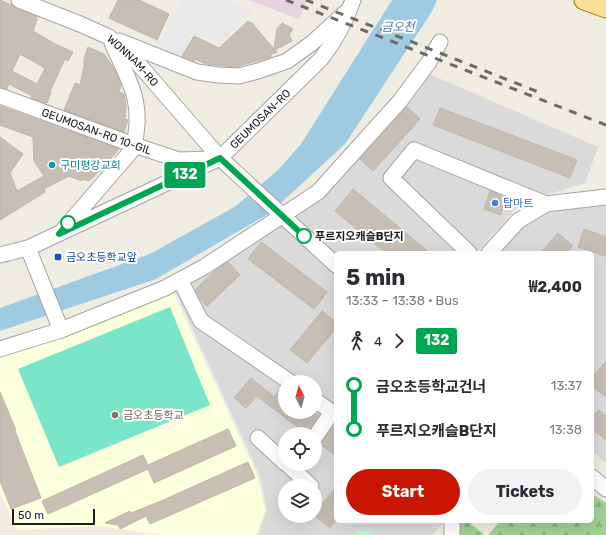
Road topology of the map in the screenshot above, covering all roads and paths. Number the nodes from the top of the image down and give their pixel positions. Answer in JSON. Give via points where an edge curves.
{"nodes":[{"id":1,"x":19,"y":0,"type":"edge"},
{"id":2,"x":584,"y":0,"type":"edge"},
{"id":3,"x":351,"y":4,"type":"edge"},
{"id":4,"x":606,"y":8,"type":"edge"},
{"id":5,"x":109,"y":36,"type":"junction"},
{"id":6,"x":440,"y":42,"type":"dead end"},
{"id":7,"x":0,"y":96,"type":"edge"},
{"id":8,"x":134,"y":145,"type":"junction"},
{"id":9,"x":220,"y":158,"type":"junction"},
{"id":10,"x":606,"y":197,"type":"edge"},
{"id":11,"x":546,"y":204,"type":"junction"},
{"id":12,"x":283,"y":216,"type":"junction"},
{"id":13,"x":59,"y":234,"type":"junction"},
{"id":14,"x":28,"y":248,"type":"junction"},
{"id":15,"x":467,"y":251,"type":"edge"},
{"id":16,"x":491,"y":251,"type":"edge"},
{"id":17,"x":0,"y":255,"type":"edge"},
{"id":18,"x":334,"y":264,"type":"edge"},
{"id":19,"x":180,"y":280,"type":"junction"},
{"id":20,"x":61,"y":330,"type":"junction"},
{"id":21,"x":0,"y":349,"type":"edge"},
{"id":22,"x":280,"y":375,"type":"edge"},
{"id":23,"x":322,"y":405,"type":"edge"},
{"id":24,"x":334,"y":413,"type":"edge"},
{"id":25,"x":322,"y":428,"type":"edge"},
{"id":26,"x":258,"y":438,"type":"dead end"},
{"id":27,"x":278,"y":455,"type":"edge"},
{"id":28,"x":296,"y":471,"type":"edge"},
{"id":29,"x":304,"y":479,"type":"edge"},
{"id":30,"x":594,"y":480,"type":"edge"},
{"id":31,"x":606,"y":489,"type":"edge"},
{"id":32,"x":452,"y":523,"type":"edge"},
{"id":33,"x":452,"y":535,"type":"edge"}],
"edges":[{"from":1,"to":5,"type":"street","name":"WONNAM-RO"},
{"from":2,"to":4,"type":"main road"},
{"from":3,"to":5,"type":"street","via":[[317,39],[288,61],[239,76],[197,72]]},
{"from":3,"to":9,"type":"street","name":"GEUMOSAN-RO","via":[[342,29],[333,44]]},
{"from":5,"to":8,"type":"street","via":[[138,109]]},
{"from":5,"to":9,"type":"street","name":"WONNAM-RO","via":[[136,61]]},
{"from":6,"to":12,"type":"street","via":[[429,62],[400,101],[318,192]]},
{"from":7,"to":8,"type":"street","name":"GEUMOSAN-RO 10-GIL"},
{"from":8,"to":9,"type":"street","name":"GEUMOSAN-RO 10-GIL","via":[[179,160]]},
{"from":8,"to":13,"type":"street"},
{"from":9,"to":12,"type":"street","name":"WONNAM-RO"},
{"from":9,"to":13,"type":"street","name":"GEUMOSAN-RO"},
{"from":10,"to":11,"type":"street"},
{"from":11,"to":15,"type":"street","via":[[414,150],[391,178]]},
{"from":11,"to":16,"type":"street","via":[[518,221]]},
{"from":12,"to":18,"type":"street","name":"WONNAM-RO"},
{"from":12,"to":19,"type":"street"},
{"from":13,"to":14,"type":"street","name":"GEUMOSAN-RO"},
{"from":14,"to":17,"type":"street","name":"GEUMOSAN-RO"},
{"from":14,"to":20,"type":"street"},
{"from":19,"to":20,"type":"street"},
{"from":19,"to":22,"type":"street","via":[[202,321]]},
{"from":20,"to":21,"type":"street"},
{"from":23,"to":24,"type":"street"},
{"from":24,"to":25,"type":"street"},
{"from":26,"to":27,"type":"street"},
{"from":28,"to":29,"type":"street"},
{"from":30,"to":31,"type":"street"},
{"from":32,"to":33,"type":"street"}]}
